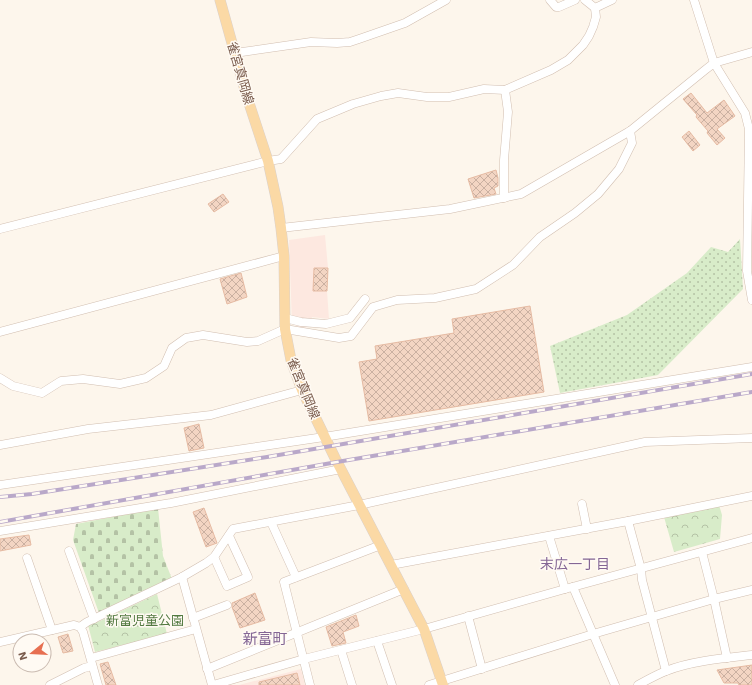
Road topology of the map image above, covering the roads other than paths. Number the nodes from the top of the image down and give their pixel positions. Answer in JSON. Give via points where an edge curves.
{"nodes":[{"id":1,"x":220,"y":0,"type":"edge"},
{"id":2,"x":446,"y":0,"type":"edge"},
{"id":3,"x":550,"y":0,"type":"edge"},
{"id":4,"x":575,"y":0,"type":"edge"},
{"id":5,"x":585,"y":0,"type":"edge"},
{"id":6,"x":612,"y":0,"type":"edge"},
{"id":7,"x":694,"y":0,"type":"edge"},
{"id":8,"x":595,"y":8,"type":"junction"},
{"id":9,"x":752,"y":52,"type":"edge"},
{"id":10,"x":235,"y":53,"type":"junction"},
{"id":11,"x":714,"y":63,"type":"junction"},
{"id":12,"x":505,"y":90,"type":"junction"},
{"id":13,"x":748,"y":116,"type":"edge"},
{"id":14,"x":630,"y":131,"type":"junction"},
{"id":15,"x":268,"y":161,"type":"junction"},
{"id":16,"x":504,"y":198,"type":"junction"},
{"id":17,"x":282,"y":228,"type":"junction"},
{"id":18,"x":0,"y":229,"type":"edge"},
{"id":19,"x":749,"y":246,"type":"edge"},
{"id":20,"x":284,"y":256,"type":"junction"},
{"id":21,"x":365,"y":299,"type":"dead end"},
{"id":22,"x":752,"y":300,"type":"edge"},
{"id":23,"x":285,"y":318,"type":"junction"},
{"id":24,"x":285,"y":329,"type":"junction"},
{"id":25,"x":0,"y":332,"type":"edge"},
{"id":26,"x":752,"y":367,"type":"edge"},
{"id":27,"x":0,"y":378,"type":"edge"},
{"id":28,"x":302,"y":390,"type":"junction"},
{"id":29,"x":324,"y":437,"type":"junction"},
{"id":30,"x":752,"y":438,"type":"edge"},
{"id":31,"x":0,"y":445,"type":"edge"},
{"id":32,"x":341,"y":469,"type":"junction"},
{"id":33,"x":0,"y":484,"type":"edge"},
{"id":34,"x":752,"y":496,"type":"edge"},
{"id":35,"x":582,"y":504,"type":"dead end"},
{"id":36,"x":359,"y":505,"type":"junction"},
{"id":37,"x":271,"y":522,"type":"junction"},
{"id":38,"x":628,"y":522,"type":"junction"},
{"id":39,"x":587,"y":529,"type":"junction"},
{"id":40,"x":0,"y":531,"type":"edge"},
{"id":41,"x":228,"y":536,"type":"junction"},
{"id":42,"x":550,"y":536,"type":"junction"},
{"id":43,"x":752,"y":538,"type":"edge"},
{"id":44,"x":381,"y":544,"type":"junction"},
{"id":45,"x":69,"y":551,"type":"dead end"},
{"id":46,"x":702,"y":552,"type":"junction"},
{"id":47,"x":214,"y":557,"type":"junction"},
{"id":48,"x":27,"y":558,"type":"dead end"},
{"id":49,"x":391,"y":565,"type":"junction"},
{"id":50,"x":641,"y":569,"type":"junction"},
{"id":51,"x":182,"y":577,"type":"junction"},
{"id":52,"x":296,"y":578,"type":"junction"},
{"id":53,"x":569,"y":588,"type":"junction"},
{"id":54,"x":404,"y":589,"type":"junction"},
{"id":55,"x":752,"y":590,"type":"edge"},
{"id":56,"x":714,"y":599,"type":"junction"},
{"id":57,"x":227,"y":605,"type":"dead end"},
{"id":58,"x":468,"y":616,"type":"junction"},
{"id":59,"x":652,"y":617,"type":"junction"},
{"id":60,"x":194,"y":618,"type":"junction"},
{"id":61,"x":94,"y":619,"type":"junction"},
{"id":62,"x":80,"y":627,"type":"junction"},
{"id":63,"x":196,"y":629,"type":"junction"},
{"id":64,"x":424,"y":629,"type":"junction"},
{"id":65,"x":52,"y":630,"type":"junction"},
{"id":66,"x":297,"y":633,"type":"junction"},
{"id":67,"x":593,"y":634,"type":"junction"},
{"id":68,"x":377,"y":641,"type":"junction"},
{"id":69,"x":0,"y":642,"type":"edge"},
{"id":70,"x":341,"y":650,"type":"junction"},
{"id":71,"x":752,"y":655,"type":"edge"},
{"id":72,"x":727,"y":658,"type":"junction"},
{"id":73,"x":304,"y":659,"type":"junction"},
{"id":74,"x":92,"y":662,"type":"junction"},
{"id":75,"x":207,"y":669,"type":"junction"},
{"id":76,"x":482,"y":669,"type":"junction"},
{"id":77,"x":666,"y":671,"type":"junction"},
{"id":78,"x":65,"y":682,"type":"edge"},
{"id":79,"x":226,"y":683,"type":"edge"},
{"id":80,"x":442,"y":683,"type":"edge"},
{"id":81,"x":50,"y":685,"type":"edge"},
{"id":82,"x":98,"y":685,"type":"edge"},
{"id":83,"x":212,"y":685,"type":"edge"},
{"id":84,"x":310,"y":685,"type":"edge"},
{"id":85,"x":352,"y":685,"type":"edge"},
{"id":86,"x":392,"y":685,"type":"edge"},
{"id":87,"x":428,"y":685,"type":"edge"},
{"id":88,"x":615,"y":685,"type":"edge"},
{"id":89,"x":638,"y":685,"type":"edge"}],
"edges":[{"from":1,"to":10,"type":"main road","name":"雀宮真岡線"},
{"from":2,"to":10,"type":"street","via":[[405,23],[354,40],[338,43],[311,42]]},
{"from":3,"to":4,"type":"street","via":[[556,7]]},
{"from":5,"to":8,"type":"street"},
{"from":6,"to":8,"type":"street"},
{"from":7,"to":11,"type":"street"},
{"from":8,"to":12,"type":"street","via":[[596,17],[590,36],[568,60]]},
{"from":9,"to":11,"type":"street"},
{"from":10,"to":15,"type":"main road","name":"雀宮真岡線"},
{"from":11,"to":13,"type":"street"},
{"from":11,"to":14,"type":"street"},
{"from":12,"to":15,"type":"street","via":[[484,89],[449,97],[398,93],[352,104],[317,119],[281,158]]},
{"from":12,"to":16,"type":"street","via":[[508,112]]},
{"from":13,"to":19,"type":"street"},
{"from":14,"to":16,"type":"street","via":[[522,194]]},
{"from":14,"to":24,"type":"street","via":[[632,143],[619,169],[598,194],[540,237],[513,265],[476,289],[435,298],[397,300],[373,307],[351,336],[339,338]]},
{"from":15,"to":17,"type":"main road","name":"雀宮真岡線"},
{"from":15,"to":18,"type":"street"},
{"from":16,"to":17,"type":"street","via":[[450,209]]},
{"from":17,"to":20,"type":"main road","name":"雀宮真岡線"},
{"from":19,"to":22,"type":"street","via":[[746,271]]},
{"from":20,"to":23,"type":"main road","name":"雀宮真岡線"},
{"from":20,"to":25,"type":"street"},
{"from":21,"to":23,"type":"street","via":[[350,318],[326,324]]},
{"from":23,"to":24,"type":"main road","name":"雀宮真岡線"},
{"from":24,"to":27,"type":"street","via":[[258,341],[247,342],[203,335],[186,338],[172,348],[164,366],[146,378],[120,384],[83,379],[61,381],[42,393],[12,386]]},
{"from":24,"to":28,"type":"main road","name":"雀宮真岡線","via":[[291,360]]},
{"from":26,"to":29,"type":"street"},
{"from":28,"to":29,"type":"main road","name":"雀宮真岡線"},
{"from":28,"to":31,"type":"street","via":[[211,415],[88,429]]},
{"from":29,"to":32,"type":"main road","name":"雀宮真岡線"},
{"from":29,"to":33,"type":"street"},
{"from":30,"to":36,"type":"street","via":[[645,442]]},
{"from":32,"to":36,"type":"main road","name":"雀宮真岡線"},
{"from":32,"to":40,"type":"street","via":[[171,503]]},
{"from":34,"to":38,"type":"street"},
{"from":35,"to":39,"type":"street"},
{"from":36,"to":37,"type":"street"},
{"from":36,"to":44,"type":"main road","name":"雀宮真岡線"},
{"from":37,"to":41,"type":"street","via":[[233,529]]},
{"from":37,"to":52,"type":"street"},
{"from":38,"to":39,"type":"street"},
{"from":38,"to":50,"type":"street"},
{"from":39,"to":42,"type":"street"},
{"from":41,"to":47,"type":"street"},
{"from":41,"to":47,"type":"street","via":[[248,577],[227,586]]},
{"from":42,"to":49,"type":"street"},
{"from":42,"to":53,"type":"street"},
{"from":43,"to":46,"type":"street"},
{"from":44,"to":49,"type":"main road","name":"雀宮真岡線"},
{"from":44,"to":52,"type":"street"},
{"from":45,"to":61,"type":"street"},
{"from":46,"to":50,"type":"street"},
{"from":46,"to":56,"type":"street"},
{"from":47,"to":51,"type":"street"},
{"from":48,"to":65,"type":"street"},
{"from":49,"to":54,"type":"main road","name":"雀宮真岡線"},
{"from":50,"to":53,"type":"street"},
{"from":50,"to":59,"type":"street"},
{"from":51,"to":60,"type":"street"},
{"from":51,"to":61,"type":"street"},
{"from":52,"to":66,"type":"street","via":[[284,582]]},
{"from":53,"to":58,"type":"street"},
{"from":53,"to":67,"type":"street"},
{"from":54,"to":64,"type":"main road","name":"雀宮真岡線"},
{"from":54,"to":66,"type":"street"},
{"from":55,"to":56,"type":"street"},
{"from":56,"to":59,"type":"street"},
{"from":56,"to":72,"type":"street"},
{"from":57,"to":60,"type":"street"},
{"from":58,"to":64,"type":"street"},
{"from":58,"to":76,"type":"street"},
{"from":59,"to":67,"type":"street"},
{"from":59,"to":77,"type":"street"},
{"from":60,"to":63,"type":"street"},
{"from":61,"to":62,"type":"street"},
{"from":62,"to":65,"type":"street","via":[[74,625]]},
{"from":62,"to":74,"type":"street"},
{"from":63,"to":74,"type":"street"},
{"from":63,"to":75,"type":"street"},
{"from":64,"to":68,"type":"street"},
{"from":64,"to":80,"type":"main road","name":"雀宮真岡線"},
{"from":65,"to":69,"type":"street"},
{"from":66,"to":73,"type":"street"},
{"from":66,"to":75,"type":"street"},
{"from":67,"to":76,"type":"street"},
{"from":67,"to":88,"type":"street"},
{"from":68,"to":70,"type":"street"},
{"from":68,"to":86,"type":"street"},
{"from":70,"to":73,"type":"street"},
{"from":70,"to":85,"type":"street"},
{"from":71,"to":72,"type":"street"},
{"from":72,"to":77,"type":"street"},
{"from":73,"to":79,"type":"street"},
{"from":73,"to":84,"type":"street"},
{"from":74,"to":78,"type":"street"},
{"from":74,"to":82,"type":"street"},
{"from":75,"to":83,"type":"street"},
{"from":76,"to":80,"type":"street"},
{"from":77,"to":89,"type":"street"},
{"from":78,"to":81,"type":"street"},
{"from":79,"to":83,"type":"street"},
{"from":80,"to":87,"type":"street"}]}
